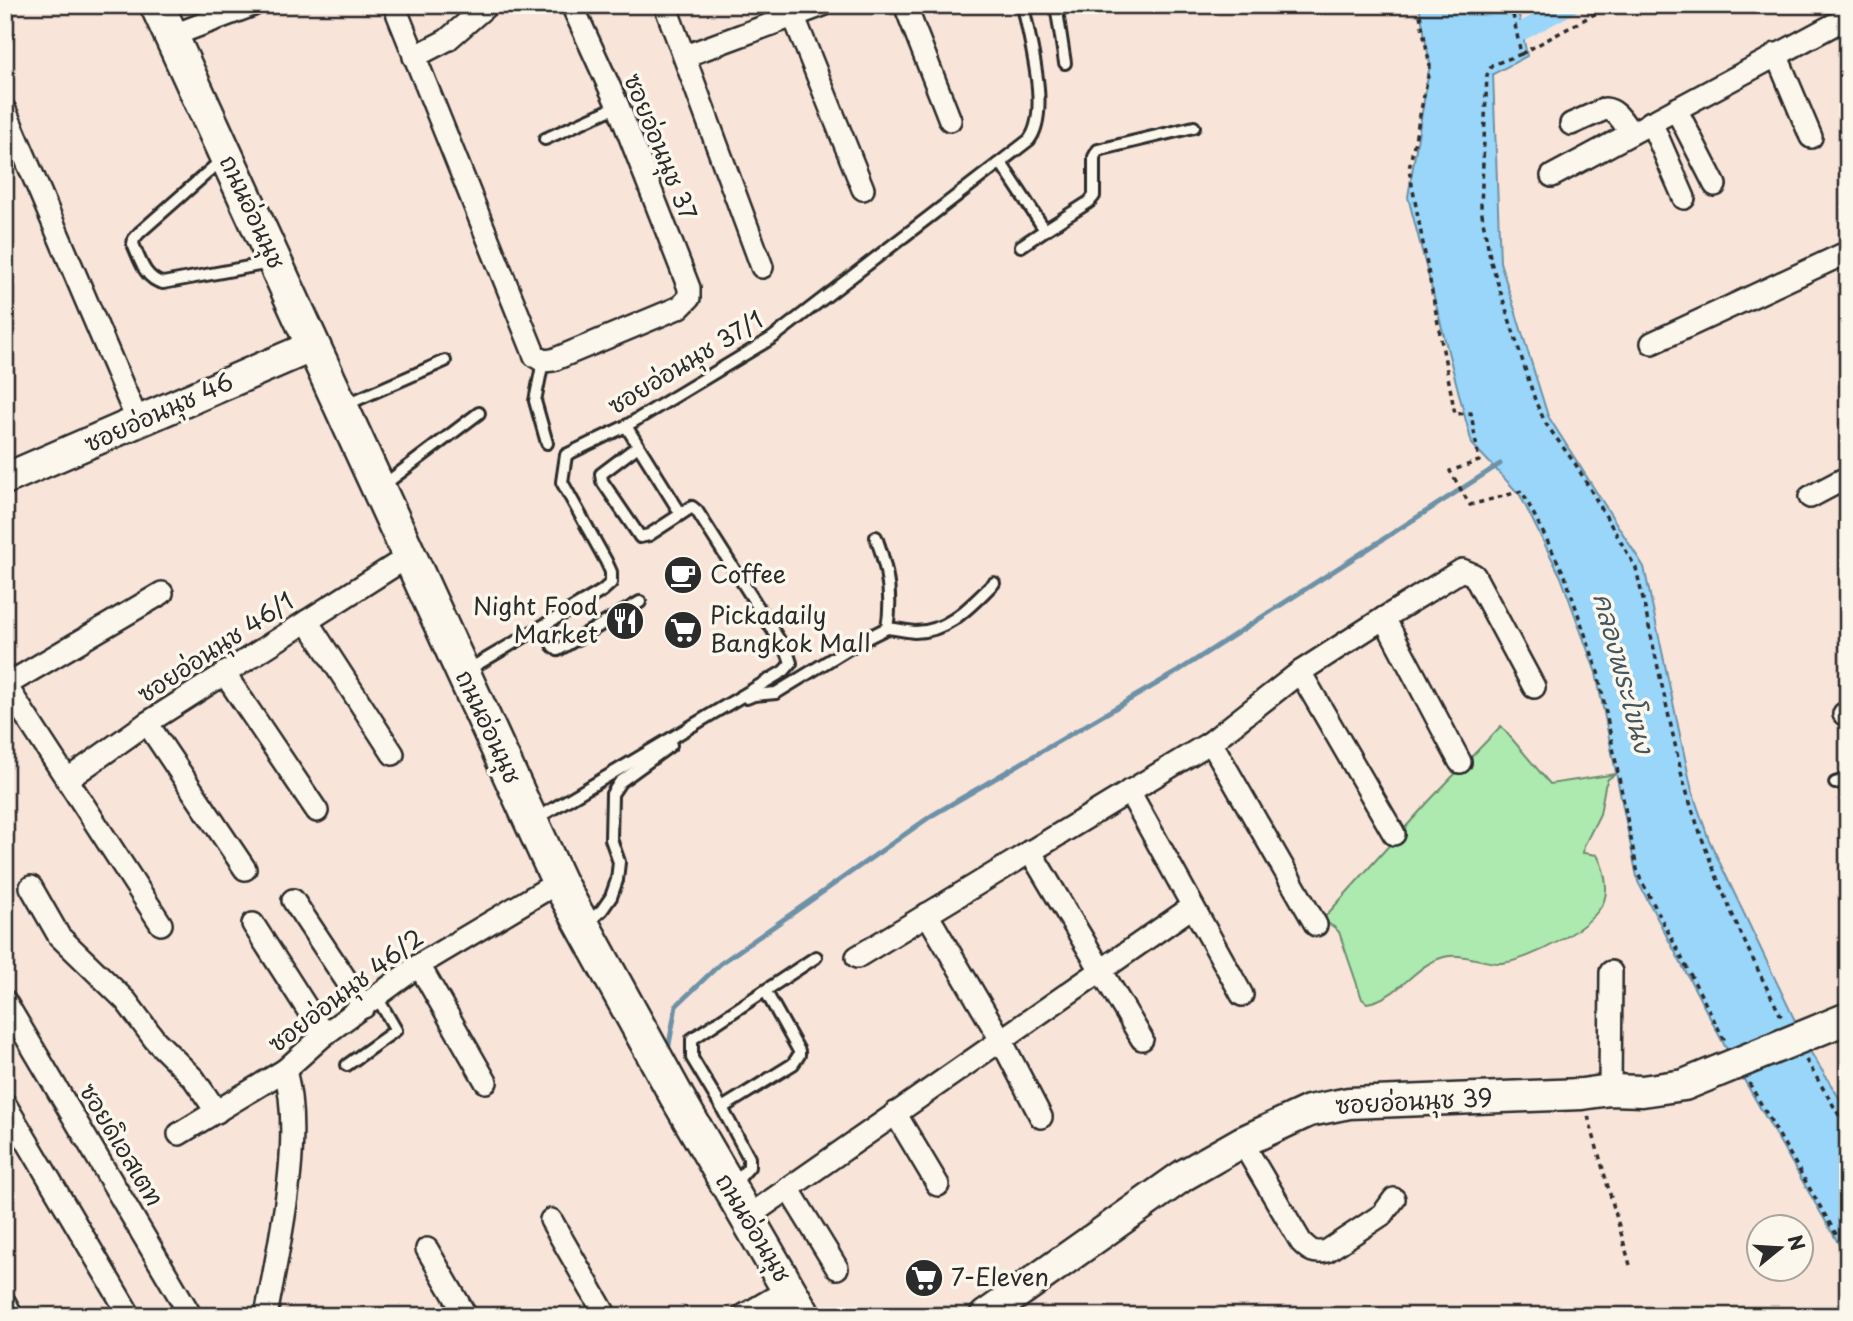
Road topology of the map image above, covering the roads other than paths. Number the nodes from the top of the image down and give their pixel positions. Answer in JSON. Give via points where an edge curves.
{"nodes":[{"id":1,"x":138,"y":5,"type":"edge"},
{"id":2,"x":157,"y":5,"type":"edge"},
{"id":3,"x":253,"y":5,"type":"edge"},
{"id":4,"x":394,"y":5,"type":"edge"},
{"id":5,"x":572,"y":5,"type":"edge"},
{"id":6,"x":665,"y":5,"type":"edge"},
{"id":7,"x":823,"y":5,"type":"edge"},
{"id":8,"x":905,"y":5,"type":"edge"},
{"id":9,"x":1023,"y":5,"type":"edge"},
{"id":10,"x":1056,"y":5,"type":"edge"},
{"id":11,"x":486,"y":6,"type":"edge"},
{"id":12,"x":794,"y":17,"type":"junction"},
{"id":13,"x":1848,"y":17,"type":"edge"},
{"id":14,"x":171,"y":36,"type":"junction"},
{"id":15,"x":1776,"y":54,"type":"junction"},
{"id":16,"x":685,"y":56,"type":"junction"},
{"id":17,"x":415,"y":57,"type":"junction"},
{"id":18,"x":1065,"y":63,"type":"dead end"},
{"id":19,"x":618,"y":107,"type":"junction"},
{"id":20,"x":1676,"y":109,"type":"junction"},
{"id":21,"x":5,"y":110,"type":"edge"},
{"id":22,"x":950,"y":120,"type":"dead end"},
{"id":23,"x":1651,"y":122,"type":"junction"},
{"id":24,"x":1571,"y":124,"type":"dead end"},
{"id":25,"x":1194,"y":127,"type":"dead end"},
{"id":26,"x":1631,"y":133,"type":"junction"},
{"id":27,"x":1811,"y":137,"type":"dead end"},
{"id":28,"x":545,"y":139,"type":"dead end"},
{"id":29,"x":220,"y":162,"type":"junction"},
{"id":30,"x":1002,"y":163,"type":"junction"},
{"id":31,"x":1552,"y":176,"type":"dead end"},
{"id":32,"x":1715,"y":185,"type":"dead end"},
{"id":33,"x":863,"y":189,"type":"dead end"},
{"id":34,"x":1684,"y":198,"type":"dead end"},
{"id":35,"x":1045,"y":230,"type":"junction"},
{"id":36,"x":1021,"y":246,"type":"dead end"},
{"id":37,"x":1848,"y":253,"type":"edge"},
{"id":38,"x":266,"y":263,"type":"junction"},
{"id":39,"x":762,"y":267,"type":"dead end"},
{"id":40,"x":1652,"y":343,"type":"dead end"},
{"id":41,"x":305,"y":349,"type":"junction"},
{"id":42,"x":445,"y":361,"type":"dead end"},
{"id":43,"x":543,"y":361,"type":"junction"},
{"id":44,"x":341,"y":406,"type":"junction"},
{"id":45,"x":480,"y":413,"type":"dead end"},
{"id":46,"x":138,"y":422,"type":"junction"},
{"id":47,"x":626,"y":426,"type":"junction"},
{"id":48,"x":547,"y":443,"type":"dead end"},
{"id":49,"x":638,"y":446,"type":"junction"},
{"id":50,"x":1848,"y":477,"type":"edge"},
{"id":51,"x":5,"y":480,"type":"edge"},
{"id":52,"x":379,"y":489,"type":"junction"},
{"id":53,"x":1810,"y":497,"type":"dead end"},
{"id":54,"x":681,"y":514,"type":"junction"},
{"id":55,"x":876,"y":537,"type":"dead end"},
{"id":56,"x":403,"y":561,"type":"junction"},
{"id":57,"x":994,"y":583,"type":"dead end"},
{"id":58,"x":162,"y":593,"type":"dead end"},
{"id":59,"x":640,"y":602,"type":"dead end"},
{"id":60,"x":1384,"y":618,"type":"junction"},
{"id":61,"x":307,"y":621,"type":"junction"},
{"id":62,"x":543,"y":627,"type":"junction"},
{"id":63,"x":887,"y":628,"type":"junction"},
{"id":64,"x":1300,"y":672,"type":"junction"},
{"id":65,"x":224,"y":673,"type":"junction"},
{"id":66,"x":464,"y":673,"type":"junction"},
{"id":67,"x":5,"y":684,"type":"edge"},
{"id":68,"x":1534,"y":687,"type":"dead end"},
{"id":69,"x":147,"y":723,"type":"junction"},
{"id":70,"x":1211,"y":742,"type":"junction"},
{"id":71,"x":393,"y":754,"type":"dead end"},
{"id":72,"x":1460,"y":762,"type":"dead end"},
{"id":73,"x":68,"y":779,"type":"junction"},
{"id":74,"x":1848,"y":779,"type":"edge"},
{"id":75,"x":1835,"y":783,"type":"dead end"},
{"id":76,"x":1129,"y":791,"type":"junction"},
{"id":77,"x":317,"y":810,"type":"dead end"},
{"id":78,"x":531,"y":821,"type":"junction"},
{"id":79,"x":1394,"y":834,"type":"dead end"},
{"id":80,"x":1030,"y":851,"type":"junction"},
{"id":81,"x":245,"y":869,"type":"dead end"},
{"id":82,"x":552,"y":886,"type":"junction"},
{"id":83,"x":31,"y":887,"type":"dead end"},
{"id":84,"x":293,"y":900,"type":"dead end"},
{"id":85,"x":1192,"y":907,"type":"junction"},
{"id":86,"x":926,"y":914,"type":"junction"},
{"id":87,"x":161,"y":924,"type":"dead end"},
{"id":88,"x":253,"y":924,"type":"dead end"},
{"id":89,"x":1316,"y":925,"type":"dead end"},
{"id":90,"x":583,"y":927,"type":"junction"},
{"id":91,"x":816,"y":957,"type":"dead end"},
{"id":92,"x":857,"y":957,"type":"dead end"},
{"id":93,"x":419,"y":965,"type":"junction"},
{"id":94,"x":1100,"y":972,"type":"junction"},
{"id":95,"x":1611,"y":972,"type":"dead end"},
{"id":96,"x":766,"y":992,"type":"junction"},
{"id":97,"x":1242,"y":995,"type":"dead end"},
{"id":98,"x":5,"y":1001,"type":"edge"},
{"id":99,"x":370,"y":1002,"type":"junction"},
{"id":100,"x":1848,"y":1018,"type":"edge"},
{"id":101,"x":324,"y":1035,"type":"junction"},
{"id":102,"x":1001,"y":1040,"type":"junction"},
{"id":103,"x":1142,"y":1040,"type":"dead end"},
{"id":104,"x":347,"y":1065,"type":"dead end"},
{"id":105,"x":285,"y":1070,"type":"junction"},
{"id":106,"x":486,"y":1082,"type":"dead end"},
{"id":107,"x":691,"y":1089,"type":"junction"},
{"id":108,"x":1596,"y":1092,"type":"junction"},
{"id":109,"x":5,"y":1104,"type":"edge"},
{"id":110,"x":722,"y":1108,"type":"junction"},
{"id":111,"x":217,"y":1112,"type":"junction"},
{"id":112,"x":895,"y":1113,"type":"junction"},
{"id":113,"x":1041,"y":1117,"type":"dead end"},
{"id":114,"x":180,"y":1134,"type":"dead end"},
{"id":115,"x":1242,"y":1142,"type":"junction"},
{"id":116,"x":938,"y":1185,"type":"dead end"},
{"id":117,"x":729,"y":1188,"type":"junction"},
{"id":118,"x":788,"y":1188,"type":"junction"},
{"id":119,"x":1394,"y":1199,"type":"dead end"},
{"id":120,"x":551,"y":1220,"type":"dead end"},
{"id":121,"x":739,"y":1224,"type":"junction"},
{"id":122,"x":427,"y":1248,"type":"dead end"},
{"id":123,"x":837,"y":1268,"type":"dead end"},
{"id":124,"x":5,"y":1303,"type":"edge"},
{"id":125,"x":786,"y":1305,"type":"edge"},
{"id":126,"x":12,"y":1316,"type":"edge"},
{"id":127,"x":130,"y":1316,"type":"edge"},
{"id":128,"x":191,"y":1316,"type":"edge"},
{"id":129,"x":266,"y":1316,"type":"edge"},
{"id":130,"x":466,"y":1316,"type":"edge"},
{"id":131,"x":606,"y":1316,"type":"edge"},
{"id":132,"x":743,"y":1316,"type":"edge"},
{"id":133,"x":985,"y":1316,"type":"edge"}],
"edges":[{"from":1,"to":29,"type":"main road","name":"ถนนอ่อนนุช"},
{"from":2,"to":14,"type":"main road","name":"ถนนอ่อนนุช"},
{"from":3,"to":14,"type":"street"},
{"from":4,"to":17,"type":"street"},
{"from":5,"to":19,"type":"street","name":"ซอยอ่อนนุช 37"},
{"from":6,"to":16,"type":"street"},
{"from":7,"to":12,"type":"street"},
{"from":8,"to":22,"type":"street"},
{"from":9,"to":30,"type":"lane","name":"ซอยอ่อนนุช 37/1","via":[[1038,89],[1035,132]]},
{"from":10,"to":18,"type":"lane"},
{"from":11,"to":17,"type":"street","via":[[447,40]]},
{"from":12,"to":16,"type":"street"},
{"from":12,"to":33,"type":"street"},
{"from":13,"to":15,"type":"street"},
{"from":14,"to":29,"type":"main road","name":"ถนนอ่อนนุช"},
{"from":15,"to":20,"type":"street"},
{"from":15,"to":27,"type":"street"},
{"from":16,"to":39,"type":"street"},
{"from":17,"to":43,"type":"street","via":[[535,356]]},
{"from":19,"to":28,"type":"lane"},
{"from":19,"to":43,"type":"street","name":"ซอยอ่อนนุช 37","via":[[690,298],[680,307]]},
{"from":20,"to":23,"type":"street"},
{"from":20,"to":32,"type":"street"},
{"from":21,"to":46,"type":"street"},
{"from":23,"to":26,"type":"street"},
{"from":23,"to":34,"type":"street"},
{"from":24,"to":26,"type":"street","via":[[1605,109],[1615,112]]},
{"from":25,"to":35,"type":"lane","via":[[1098,150],[1094,196]]},
{"from":26,"to":31,"type":"street"},
{"from":29,"to":38,"type":"main road","name":"ถนนอ่อนนุช"},
{"from":29,"to":38,"type":"lane","via":[[139,233],[133,244],[148,275],[163,283]]},
{"from":30,"to":35,"type":"lane"},
{"from":30,"to":47,"type":"lane","name":"ซอยอ่อนนุช 37/1","via":[[772,338]]},
{"from":35,"to":36,"type":"lane"},
{"from":37,"to":40,"type":"street"},
{"from":38,"to":41,"type":"main road","name":"ถนนอ่อนนุช"},
{"from":41,"to":44,"type":"main road","name":"ถนนอ่อนนุช"},
{"from":41,"to":46,"type":"street","name":"ซอยอ่อนนุช 46"},
{"from":41,"to":56,"type":"main road","name":"ถนนอ่อนนุช"},
{"from":42,"to":44,"type":"lane"},
{"from":43,"to":48,"type":"lane","via":[[535,401]]},
{"from":44,"to":52,"type":"main road","name":"ถนนอ่อนนุช"},
{"from":45,"to":52,"type":"lane"},
{"from":46,"to":51,"type":"street","name":"ซอยอ่อนนุช 46"},
{"from":47,"to":49,"type":"lane"},
{"from":47,"to":62,"type":"lane","name":"ซอยอ่อนนุช 37/1","via":[[566,455],[563,467],[562,482],[606,561],[611,583]]},
{"from":49,"to":54,"type":"lane"},
{"from":49,"to":54,"type":"lane","via":[[606,469],[602,481],[640,537]]},
{"from":50,"to":53,"type":"street"},
{"from":52,"to":56,"type":"main road","name":"ถนนอ่อนนุช"},
{"from":54,"to":78,"type":"lane","via":[[692,507],[697,511],[791,663]]},
{"from":55,"to":63,"type":"lane","via":[[885,560],[891,604]]},
{"from":56,"to":61,"type":"street","name":"ซอยอ่อนนุช 46/1"},
{"from":56,"to":66,"type":"main road","name":"ถนนอ่อนนุช"},
{"from":56,"to":82,"type":"main road","name":"ถนนอ่อนนุช"},
{"from":57,"to":63,"type":"lane","via":[[945,624],[916,632]]},
{"from":58,"to":67,"type":"street"},
{"from":59,"to":62,"type":"lane","via":[[558,650]]},
{"from":60,"to":64,"type":"street"},
{"from":60,"to":68,"type":"street","via":[[1455,573],[1469,571]]},
{"from":60,"to":72,"type":"street"},
{"from":61,"to":65,"type":"street","name":"ซอยอ่อนนุช 46/1"},
{"from":61,"to":71,"type":"street"},
{"from":62,"to":66,"type":"lane","name":"ซอยอ่อนนุช 37/1"},
{"from":63,"to":90,"type":"lane","via":[[776,692],[754,695],[731,706],[620,782],[610,810],[611,839],[619,862],[617,880],[602,910]]},
{"from":64,"to":70,"type":"street"},
{"from":64,"to":79,"type":"street"},
{"from":65,"to":69,"type":"street","name":"ซอยอ่อนนุช 46/1"},
{"from":65,"to":77,"type":"street"},
{"from":66,"to":78,"type":"main road","name":"ถนนอ่อนนุช"},
{"from":67,"to":73,"type":"street"},
{"from":69,"to":73,"type":"street","name":"ซอยอ่อนนุช 46/1"},
{"from":69,"to":81,"type":"street"},
{"from":70,"to":76,"type":"street"},
{"from":70,"to":89,"type":"street"},
{"from":73,"to":87,"type":"street"},
{"from":74,"to":75,"type":"lane"},
{"from":76,"to":80,"type":"street"},
{"from":76,"to":85,"type":"street"},
{"from":78,"to":82,"type":"main road","name":"ถนนอ่อนนุช"},
{"from":80,"to":86,"type":"street"},
{"from":80,"to":94,"type":"street"},
{"from":82,"to":90,"type":"main road","name":"ถนนอ่อนนุช"},
{"from":82,"to":93,"type":"street","name":"ซอยอ่อนนุช 46/2"},
{"from":82,"to":121,"type":"main road","name":"ถนนอ่อนนุช"},
{"from":83,"to":111,"type":"street","via":[[59,936],[126,1001]]},
{"from":84,"to":99,"type":"street"},
{"from":85,"to":94,"type":"street"},
{"from":85,"to":97,"type":"street"},
{"from":86,"to":92,"type":"street"},
{"from":86,"to":102,"type":"street"},
{"from":88,"to":101,"type":"street"},
{"from":90,"to":107,"type":"main road","name":"ถนนอ่อนนุช"},
{"from":91,"to":96,"type":"lane"},
{"from":93,"to":99,"type":"street","name":"ซอยอ่อนนุช 46/2"},
{"from":93,"to":106,"type":"street"},
{"from":94,"to":102,"type":"street"},
{"from":94,"to":103,"type":"street"},
{"from":95,"to":108,"type":"street"},
{"from":96,"to":107,"type":"lane","via":[[692,1039]]},
{"from":96,"to":110,"type":"lane","via":[[799,1055],[793,1064]]},
{"from":98,"to":128,"type":"street","name":"ซอยดิเอสเตท"},
{"from":99,"to":101,"type":"street","name":"ซอยอ่อนนุช 46/2"},
{"from":99,"to":104,"type":"lane","via":[[396,1030]]},
{"from":100,"to":108,"type":"street","name":"ซอยอ่อนนุช 39","via":[[1684,1085]]},
{"from":101,"to":105,"type":"street","name":"ซอยอ่อนนุช 46/2"},
{"from":102,"to":112,"type":"street"},
{"from":102,"to":113,"type":"street"},
{"from":105,"to":111,"type":"street","name":"ซอยอ่อนนุช 46/2"},
{"from":105,"to":129,"type":"street","via":[[292,1095],[292,1137],[282,1232]]},
{"from":107,"to":110,"type":"lane"},
{"from":107,"to":117,"type":"main road","name":"ถนนอ่อนนุช"},
{"from":108,"to":115,"type":"street","name":"ซอยอ่อนนุช 39","via":[[1349,1103],[1309,1111]]},
{"from":109,"to":127,"type":"street"},
{"from":110,"to":117,"type":"lane","via":[[749,1158],[749,1167]]},
{"from":111,"to":114,"type":"street","name":"ซอยอ่อนนุช 46/2"},
{"from":112,"to":116,"type":"street"},
{"from":112,"to":118,"type":"street"},
{"from":115,"to":119,"type":"street","via":[[1311,1252],[1327,1251],[1383,1214]]},
{"from":115,"to":133,"type":"street","name":"ซอยอ่อนนุช 39","via":[[1184,1175]]},
{"from":117,"to":121,"type":"main road","name":"ถนนอ่อนนุช"},
{"from":118,"to":121,"type":"street"},
{"from":118,"to":123,"type":"street"},
{"from":120,"to":131,"type":"street"},
{"from":121,"to":125,"type":"main road","name":"ถนนอ่อนนุช"},
{"from":122,"to":130,"type":"street"},
{"from":124,"to":126,"type":"street"},
{"from":125,"to":132,"type":"street"}]}
